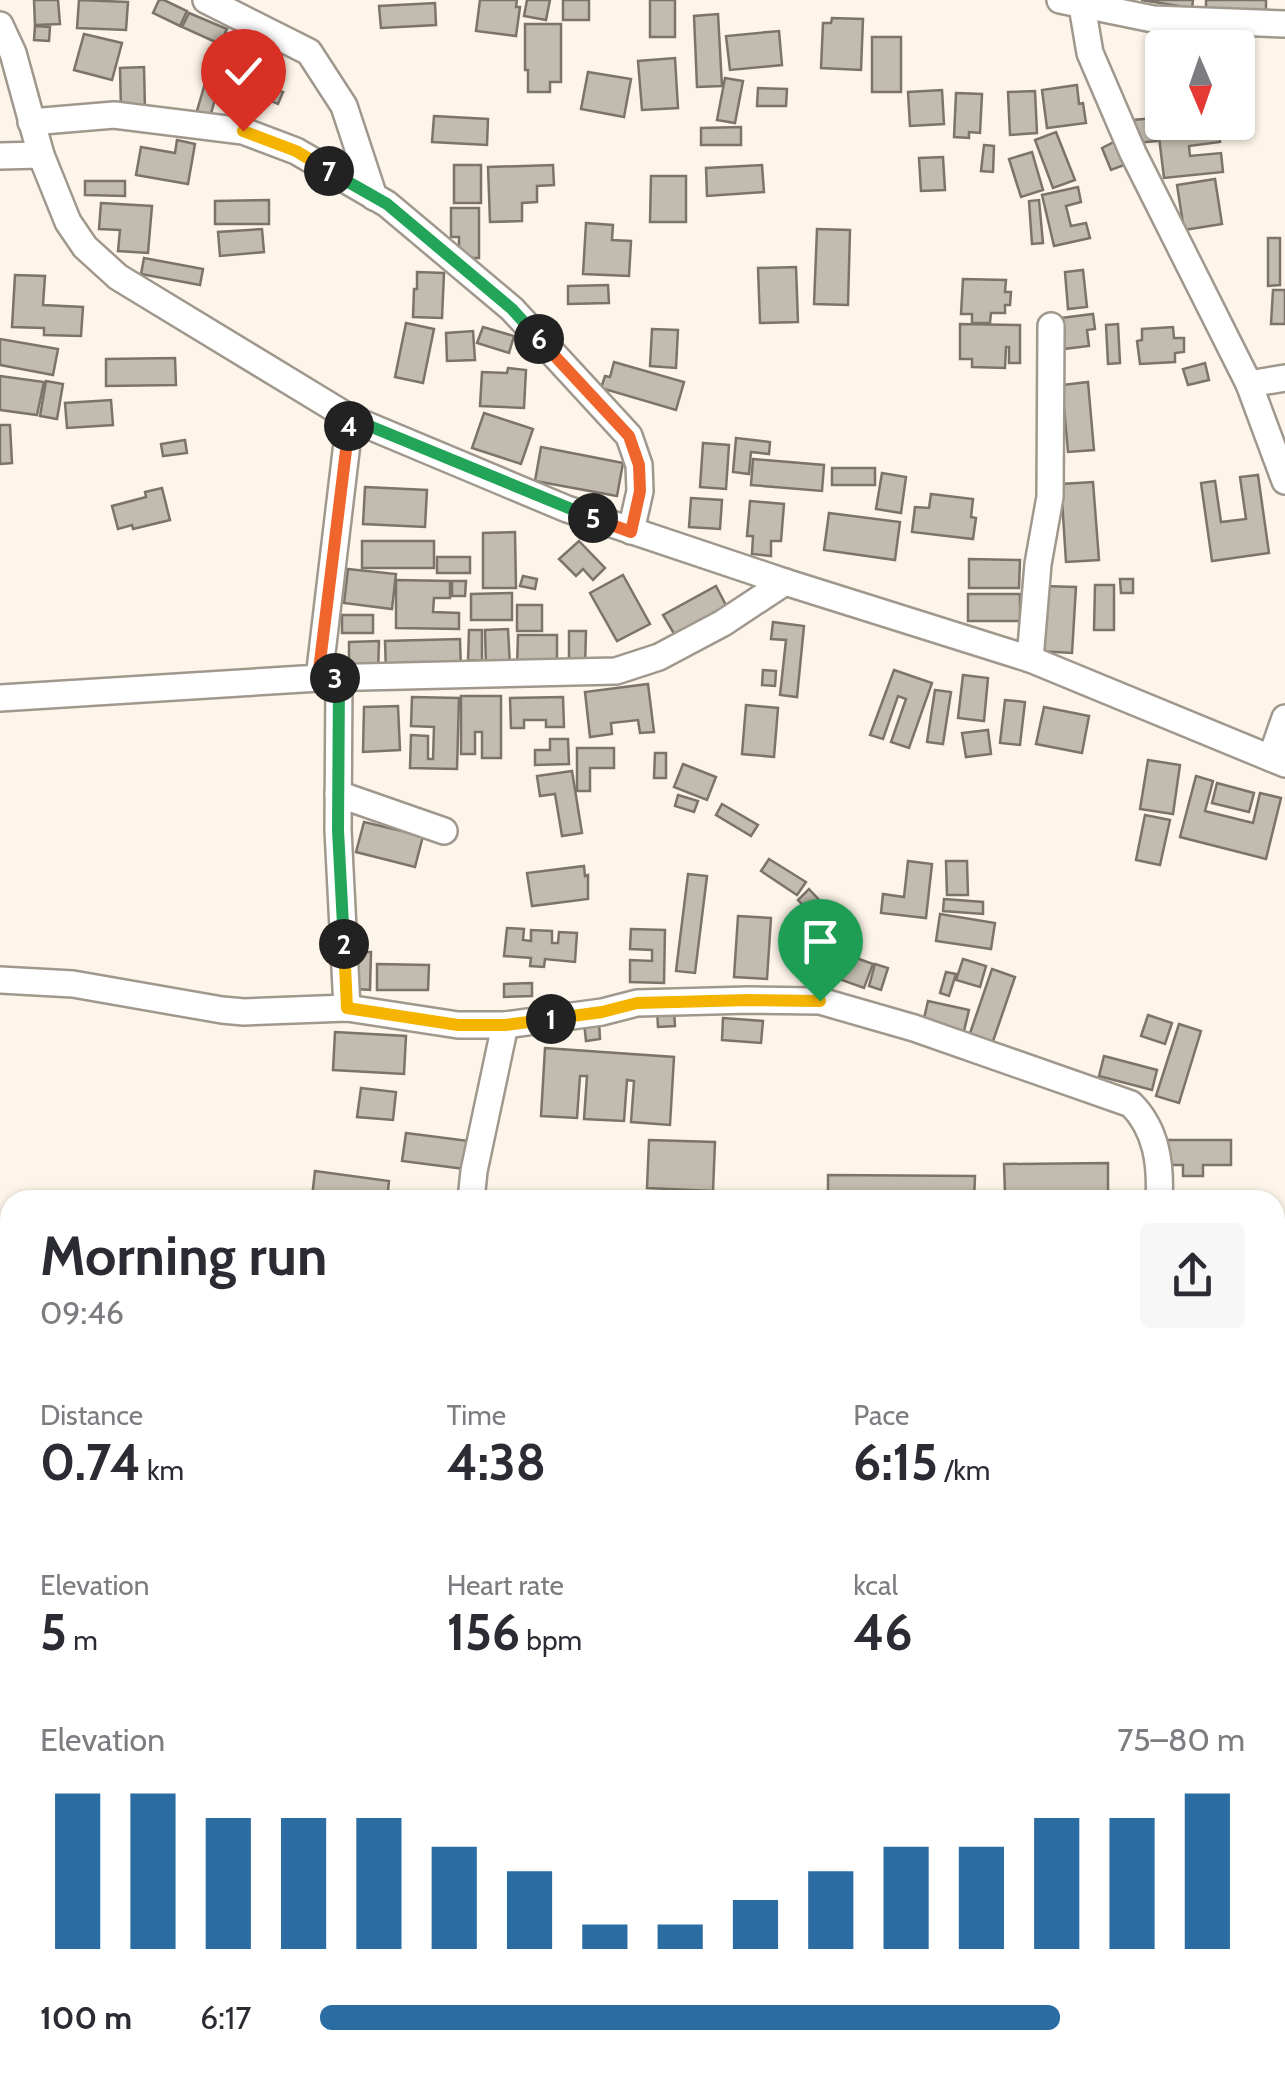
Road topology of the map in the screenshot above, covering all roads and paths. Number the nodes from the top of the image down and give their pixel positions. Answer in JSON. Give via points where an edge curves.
{"nodes":[{"id":1,"x":206,"y":0,"type":"edge"},
{"id":2,"x":1071,"y":3,"type":"edge"},
{"id":3,"x":1285,"y":24,"type":"edge"},
{"id":4,"x":0,"y":25,"type":"edge"},
{"id":5,"x":31,"y":122,"type":"junction"},
{"id":6,"x":42,"y":155,"type":"junction"},
{"id":7,"x":0,"y":156,"type":"edge"},
{"id":8,"x":374,"y":197,"type":"junction"},
{"id":9,"x":1051,"y":326,"type":"dead end"},
{"id":10,"x":1285,"y":378,"type":"edge"},
{"id":11,"x":1248,"y":384,"type":"junction"},
{"id":12,"x":350,"y":418,"type":"junction"},
{"id":13,"x":1285,"y":481,"type":"edge"},
{"id":14,"x":631,"y":532,"type":"junction"},
{"id":15,"x":784,"y":582,"type":"junction"},
{"id":16,"x":1030,"y":659,"type":"junction"},
{"id":17,"x":329,"y":678,"type":"junction"},
{"id":18,"x":0,"y":698,"type":"edge"},
{"id":19,"x":1285,"y":718,"type":"edge"},
{"id":20,"x":1278,"y":761,"type":"edge"},
{"id":21,"x":338,"y":794,"type":"junction"},
{"id":22,"x":444,"y":831,"type":"dead end"},
{"id":23,"x":0,"y":980,"type":"edge"},
{"id":24,"x":347,"y":1008,"type":"junction"},
{"id":25,"x":505,"y":1025,"type":"junction"},
{"id":26,"x":472,"y":1190,"type":"edge"},
{"id":27,"x":1160,"y":1190,"type":"edge"}],
"edges":[{"from":1,"to":8,"type":"street","via":[[309,52],[344,106]]},
{"from":2,"to":3,"type":"street","via":[[1153,19]]},
{"from":2,"to":11,"type":"street","via":[[1142,170]]},
{"from":4,"to":5,"type":"street"},
{"from":5,"to":6,"type":"street"},
{"from":5,"to":8,"type":"street","via":[[114,115],[243,131],[296,151]]},
{"from":6,"to":7,"type":"street"},
{"from":6,"to":12,"type":"street","via":[[68,222],[118,277]]},
{"from":8,"to":14,"type":"street","via":[[512,309],[629,436],[640,491]]},
{"from":9,"to":16,"type":"street","via":[[1050,497]]},
{"from":10,"to":11,"type":"street"},
{"from":11,"to":13,"type":"street"},
{"from":12,"to":14,"type":"street"},
{"from":12,"to":17,"type":"street"},
{"from":14,"to":15,"type":"street"},
{"from":15,"to":16,"type":"street"},
{"from":15,"to":17,"type":"street","via":[[660,657],[616,671]]},
{"from":16,"to":20,"type":"street"},
{"from":17,"to":18,"type":"street"},
{"from":17,"to":21,"type":"street"},
{"from":19,"to":20,"type":"street"},
{"from":21,"to":22,"type":"street"},
{"from":21,"to":24,"type":"street"},
{"from":23,"to":24,"type":"street","via":[[73,984],[244,1012]]},
{"from":24,"to":25,"type":"street","via":[[458,1025]]},
{"from":25,"to":26,"type":"street"},
{"from":25,"to":27,"type":"street","via":[[637,1003],[820,1001],[1131,1104],[1147,1120]]}]}
